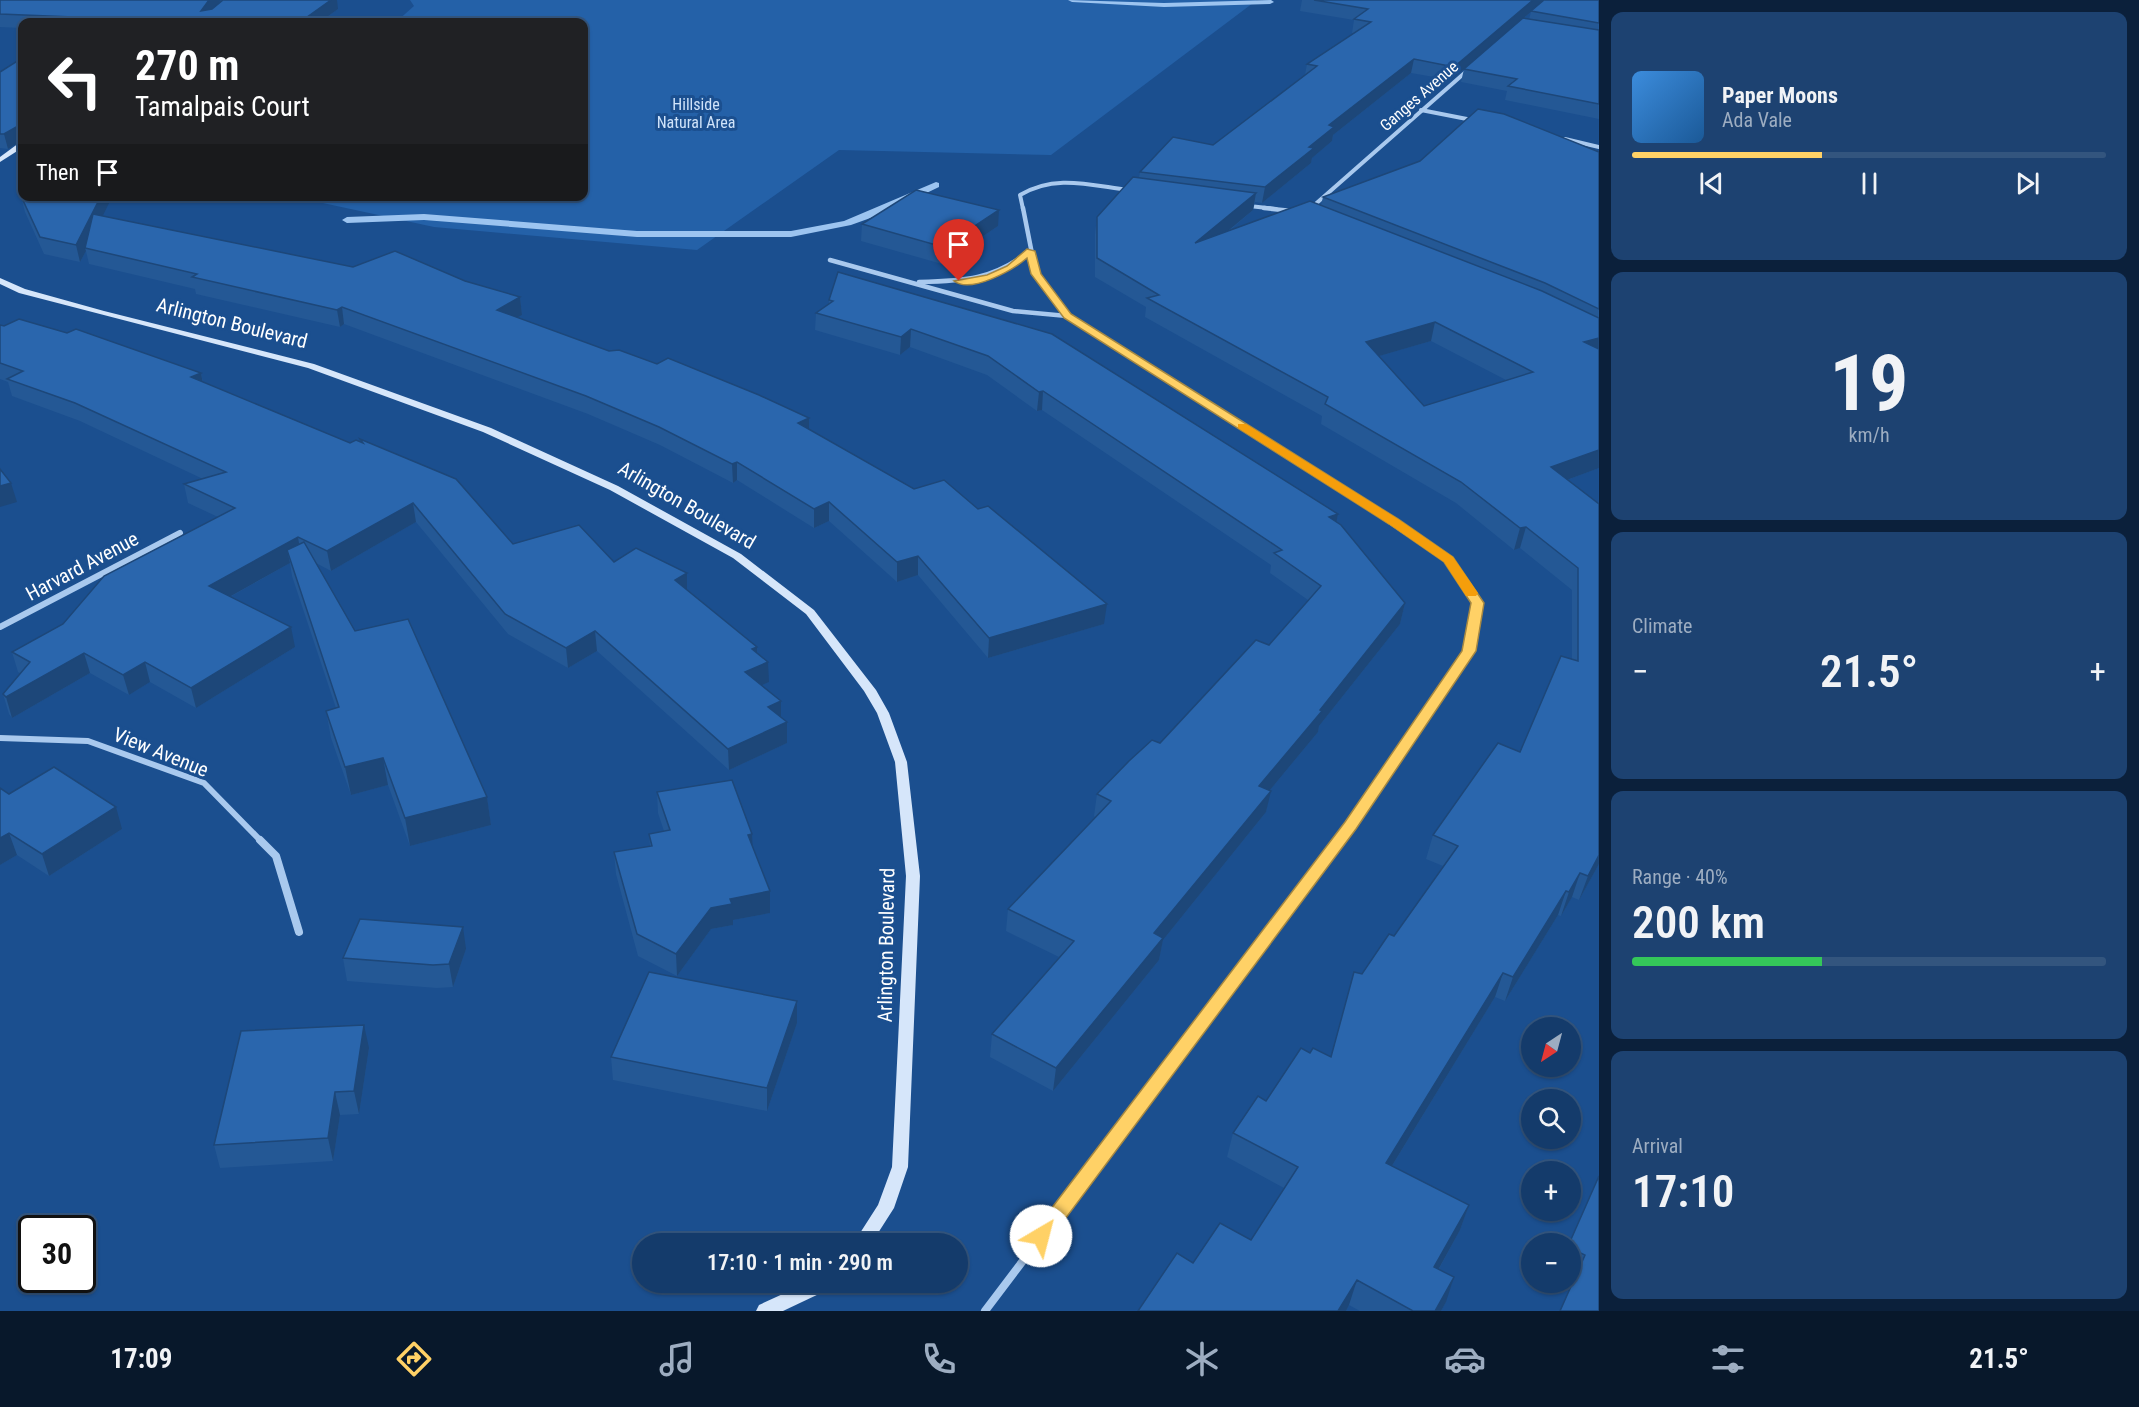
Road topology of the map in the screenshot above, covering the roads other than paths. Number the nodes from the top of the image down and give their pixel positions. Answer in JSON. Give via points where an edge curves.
{"nodes":[{"id":1,"x":1474,"y":65,"type":"edge"},
{"id":2,"x":1421,"y":110,"type":"junction"},
{"id":3,"x":1478,"y":122,"type":"edge"},
{"id":4,"x":1559,"y":138,"type":"edge"},
{"id":5,"x":1599,"y":147,"type":"edge"},
{"id":6,"x":18,"y":148,"type":"edge"},
{"id":7,"x":0,"y":160,"type":"edge"},
{"id":8,"x":1134,"y":191,"type":"edge"},
{"id":9,"x":1237,"y":204,"type":"edge"},
{"id":10,"x":1294,"y":212,"type":"edge"},
{"id":11,"x":1305,"y":213,"type":"edge"},
{"id":12,"x":1030,"y":251,"type":"junction"},
{"id":13,"x":830,"y":260,"type":"dead end"},
{"id":14,"x":0,"y":281,"type":"edge"},
{"id":15,"x":910,"y":282,"type":"junction"},
{"id":16,"x":1067,"y":316,"type":"junction"},
{"id":17,"x":180,"y":533,"type":"dead end"},
{"id":18,"x":0,"y":627,"type":"edge"},
{"id":19,"x":0,"y":738,"type":"edge"},
{"id":20,"x":299,"y":932,"type":"dead end"},
{"id":21,"x":868,"y":1233,"type":"edge"},
{"id":22,"x":803,"y":1293,"type":"edge"},
{"id":23,"x":765,"y":1311,"type":"edge"},
{"id":24,"x":985,"y":1311,"type":"edge"}],
"edges":[{"from":1,"to":2,"type":"street","name":"Ganges Avenue"},
{"from":2,"to":3,"type":"street"},
{"from":2,"to":11,"type":"street","name":"Ganges Avenue"},
{"from":4,"to":5,"type":"street"},
{"from":6,"to":7,"type":"main road"},
{"from":8,"to":12,"type":"street","via":[[1065,182],[1037,185],[1020,195]]},
{"from":9,"to":10,"type":"street"},
{"from":12,"to":15,"type":"street","via":[[1010,268],[989,278]]},
{"from":12,"to":16,"type":"street","via":[[1036,274]]},
{"from":13,"to":15,"type":"street"},
{"from":14,"to":21,"type":"main road","name":"Arlington Boulevard","via":[[101,314],[311,366],[487,430],[614,488],[737,556],[810,612],[870,690],[882,713],[901,762],[913,876],[900,1167],[885,1208]]},
{"from":15,"to":16,"type":"street","via":[[1013,311]]},
{"from":16,"to":24,"type":"street","via":[[1394,522],[1448,560],[1478,603],[1469,651],[1351,825]]},
{"from":17,"to":18,"type":"street","name":"Harvard Avenue"},
{"from":19,"to":20,"type":"street","name":"View Avenue","via":[[88,741],[204,783],[276,856]]},
{"from":22,"to":23,"type":"main road"}]}
